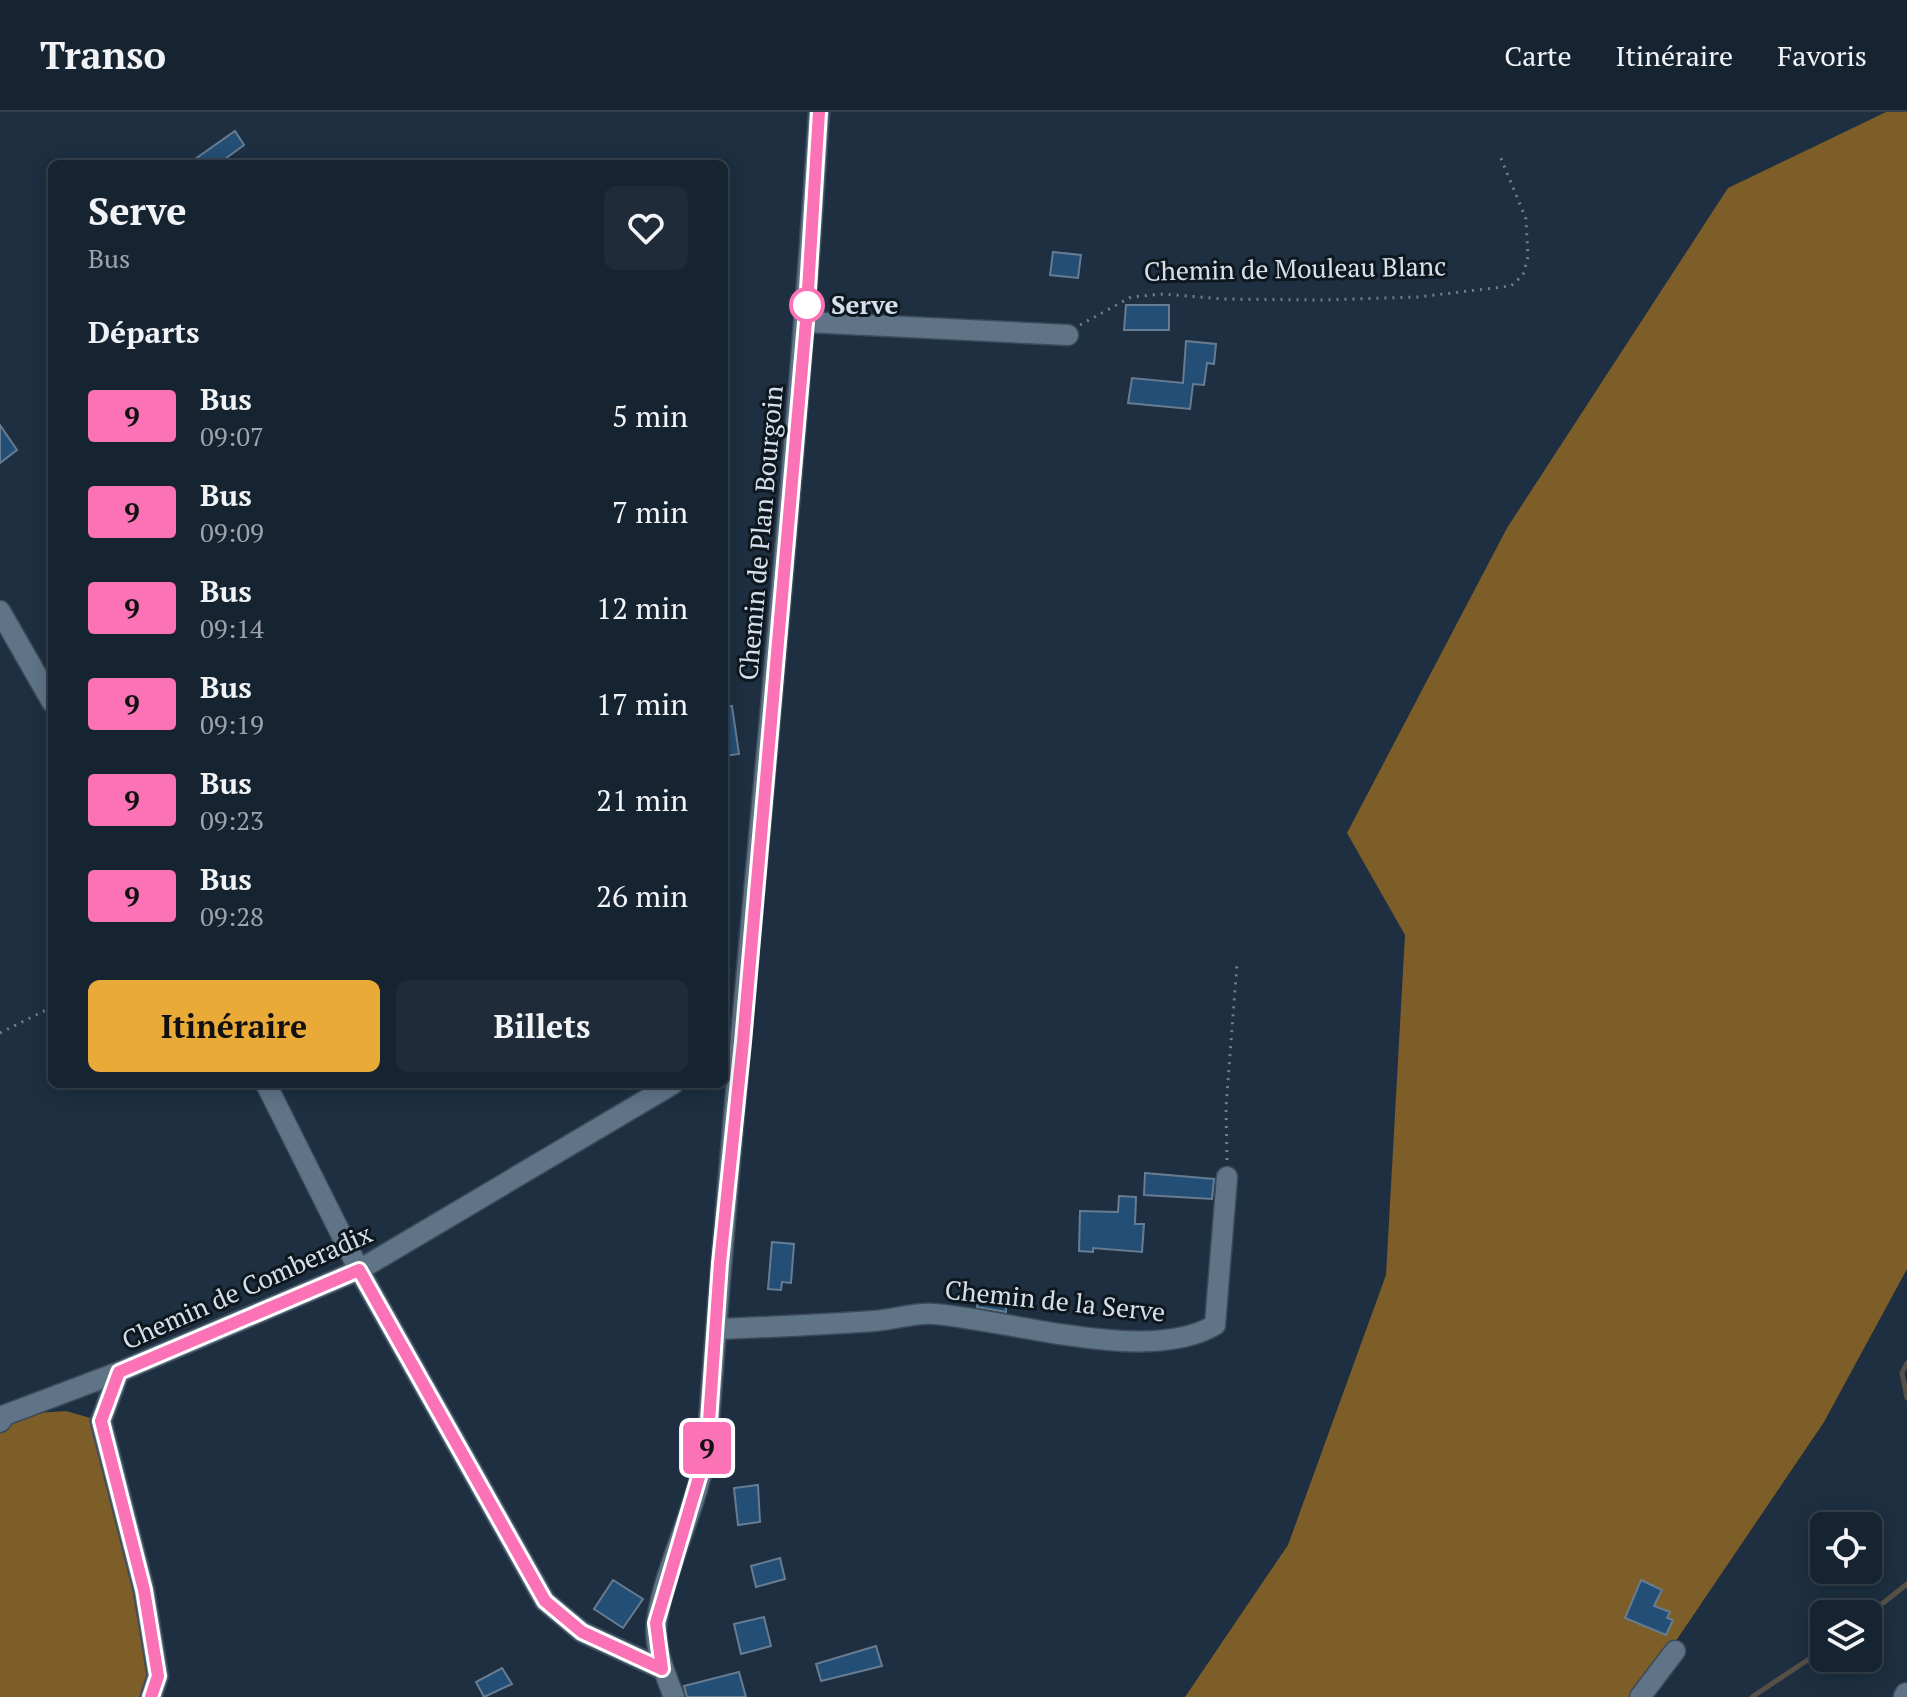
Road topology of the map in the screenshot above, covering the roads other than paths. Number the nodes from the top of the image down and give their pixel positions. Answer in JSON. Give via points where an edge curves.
{"nodes":[{"id":1,"x":819,"y":112,"type":"edge"},
{"id":2,"x":806,"y":322,"type":"junction"},
{"id":3,"x":1068,"y":335,"type":"road end"},
{"id":4,"x":0,"y":611,"type":"edge"},
{"id":5,"x":48,"y":695,"type":"edge"},
{"id":6,"x":743,"y":1042,"type":"junction"},
{"id":7,"x":728,"y":1050,"type":"edge"},
{"id":8,"x":268,"y":1088,"type":"edge"},
{"id":9,"x":666,"y":1088,"type":"edge"},
{"id":10,"x":1227,"y":1177,"type":"road end"},
{"id":11,"x":359,"y":1270,"type":"junction"},
{"id":12,"x":716,"y":1329,"type":"junction"},
{"id":13,"x":119,"y":1372,"type":"junction"},
{"id":14,"x":0,"y":1422,"type":"edge"},
{"id":15,"x":1675,"y":1651,"type":"dead end"},
{"id":16,"x":662,"y":1669,"type":"junction"},
{"id":17,"x":151,"y":1697,"type":"edge"},
{"id":18,"x":674,"y":1697,"type":"edge"},
{"id":19,"x":1640,"y":1697,"type":"edge"}],
"edges":[{"from":1,"to":2,"type":"street","name":"Chemin de Plan Bourgoin"},
{"from":2,"to":3,"type":"street"},
{"from":2,"to":6,"type":"street","name":"Chemin de Plan Bourgoin"},
{"from":4,"to":5,"type":"street"},
{"from":6,"to":7,"type":"street"},
{"from":6,"to":12,"type":"street","name":"Chemin de Plan Bourgoin"},
{"from":8,"to":11,"type":"street"},
{"from":9,"to":11,"type":"street","name":"Chemin de Comberadix"},
{"from":10,"to":12,"type":"street","name":"Chemin de la Serve","via":[[1215,1325],[1196,1337],[1158,1343],[1016,1329],[932,1313]]},
{"from":11,"to":13,"type":"street","name":"Chemin de Comberadix"},
{"from":11,"to":16,"type":"street","via":[[545,1601],[582,1632]]},
{"from":12,"to":16,"type":"street","name":"Chemin de Plan Bourgoin","via":[[707,1450],[656,1623]]},
{"from":13,"to":14,"type":"street","name":"Chemin de Comberadix","via":[[5,1415]]},
{"from":13,"to":17,"type":"street","via":[[101,1421],[146,1605],[158,1676]]},
{"from":15,"to":19,"type":"street"},
{"from":16,"to":18,"type":"street","name":"Chemin de Plan Bourgoin"}]}
